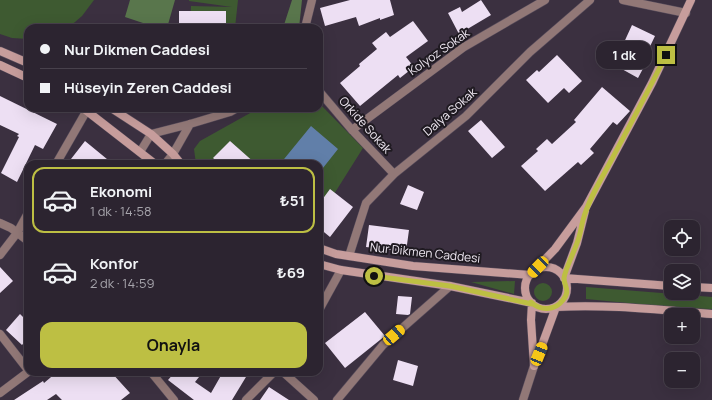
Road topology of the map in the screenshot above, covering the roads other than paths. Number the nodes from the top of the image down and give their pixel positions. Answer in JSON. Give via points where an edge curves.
{"nodes":[{"id":1,"x":312,"y":0,"type":"edge"},
{"id":2,"x":545,"y":0,"type":"edge"},
{"id":3,"x":590,"y":0,"type":"edge"},
{"id":4,"x":623,"y":0,"type":"edge"},
{"id":5,"x":691,"y":0,"type":"edge"},
{"id":6,"x":686,"y":13,"type":"junction"},
{"id":7,"x":306,"y":24,"type":"edge"},
{"id":8,"x":0,"y":51,"type":"edge"},
{"id":9,"x":24,"y":61,"type":"edge"},
{"id":10,"x":0,"y":65,"type":"edge"},
{"id":11,"x":24,"y":76,"type":"edge"},
{"id":12,"x":323,"y":96,"type":"edge"},
{"id":13,"x":83,"y":112,"type":"edge"},
{"id":14,"x":89,"y":112,"type":"edge"},
{"id":15,"x":117,"y":112,"type":"edge"},
{"id":16,"x":230,"y":112,"type":"edge"},
{"id":17,"x":190,"y":124,"type":"junction"},
{"id":18,"x":352,"y":130,"type":"junction"},
{"id":19,"x":151,"y":134,"type":"junction"},
{"id":20,"x":140,"y":152,"type":"junction"},
{"id":21,"x":173,"y":154,"type":"junction"},
{"id":22,"x":58,"y":160,"type":"edge"},
{"id":23,"x":150,"y":160,"type":"edge"},
{"id":24,"x":168,"y":160,"type":"edge"},
{"id":25,"x":178,"y":160,"type":"edge"},
{"id":26,"x":394,"y":174,"type":"junction"},
{"id":27,"x":586,"y":207,"type":"junction"},
{"id":28,"x":24,"y":220,"type":"edge"},
{"id":29,"x":0,"y":223,"type":"edge"},
{"id":30,"x":17,"y":233,"type":"junction"},
{"id":31,"x":24,"y":238,"type":"edge"},
{"id":32,"x":323,"y":249,"type":"edge"},
{"id":33,"x":0,"y":255,"type":"edge"},
{"id":34,"x":349,"y":256,"type":"junction"},
{"id":35,"x":323,"y":265,"type":"edge"},
{"id":36,"x":341,"y":270,"type":"junction"},
{"id":37,"x":530,"y":275,"type":"junction"},
{"id":38,"x":564,"y":278,"type":"junction"},
{"id":39,"x":664,"y":285,"type":"edge"},
{"id":40,"x":450,"y":286,"type":"junction"},
{"id":41,"x":700,"y":287,"type":"edge"},
{"id":42,"x":712,"y":288,"type":"edge"},
{"id":43,"x":323,"y":303,"type":"edge"},
{"id":44,"x":532,"y":304,"type":"junction"},
{"id":45,"x":556,"y":307,"type":"junction"},
{"id":46,"x":712,"y":314,"type":"edge"},
{"id":47,"x":0,"y":334,"type":"edge"},
{"id":48,"x":24,"y":366,"type":"edge"},
{"id":49,"x":534,"y":366,"type":"junction"},
{"id":50,"x":24,"y":374,"type":"edge"},
{"id":51,"x":154,"y":376,"type":"edge"},
{"id":52,"x":270,"y":376,"type":"edge"},
{"id":53,"x":287,"y":376,"type":"edge"},
{"id":54,"x":0,"y":393,"type":"edge"},
{"id":55,"x":174,"y":400,"type":"edge"},
{"id":56,"x":246,"y":400,"type":"edge"},
{"id":57,"x":314,"y":400,"type":"edge"},
{"id":58,"x":337,"y":400,"type":"edge"},
{"id":59,"x":523,"y":400,"type":"edge"}],
"edges":[{"from":1,"to":7,"type":"street"},
{"from":2,"to":18,"type":"street","name":"Kolyoz Sokak","via":[[464,47]]},
{"from":3,"to":26,"type":"street","name":"Dalya Sokak","via":[[530,52],[466,116]]},
{"from":4,"to":6,"type":"street"},
{"from":5,"to":6,"type":"main road"},
{"from":6,"to":27,"type":"main road"},
{"from":8,"to":9,"type":"main road"},
{"from":10,"to":11,"type":"main road"},
{"from":12,"to":18,"type":"street","name":"Orkide Sokak"},
{"from":13,"to":22,"type":"street"},
{"from":14,"to":20,"type":"main road"},
{"from":15,"to":19,"type":"main road"},
{"from":16,"to":17,"type":"street"},
{"from":17,"to":19,"type":"street"},
{"from":17,"to":21,"type":"street"},
{"from":18,"to":26,"type":"street","name":"Orkide Sokak"},
{"from":19,"to":20,"type":"street"},
{"from":19,"to":21,"type":"main road"},
{"from":20,"to":23,"type":"main road"},
{"from":21,"to":24,"type":"street"},
{"from":21,"to":25,"type":"main road"},
{"from":26,"to":34,"type":"street","name":"Dalya Sokak","via":[[366,203]]},
{"from":27,"to":37,"type":"main road"},
{"from":27,"to":38,"type":"main road","via":[[577,243]]},
{"from":28,"to":30,"type":"street"},
{"from":29,"to":30,"type":"street"},
{"from":30,"to":31,"type":"street"},
{"from":30,"to":33,"type":"street"},
{"from":32,"to":34,"type":"main road","name":"Nur Dikmen Caddesi"},
{"from":34,"to":37,"type":"main road","name":"Nur Dikmen Caddesi","via":[[413,266]]},
{"from":35,"to":36,"type":"main road"},
{"from":36,"to":40,"type":"main road"},
{"from":36,"to":43,"type":"street"},
{"from":37,"to":38,"type":"main road","via":[[547,268],[557,271]]},
{"from":37,"to":44,"type":"main road","via":[[525,290]]},
{"from":38,"to":39,"type":"main road"},
{"from":38,"to":45,"type":"main road","via":[[566,295]]},
{"from":40,"to":44,"type":"main road"},
{"from":40,"to":58,"type":"street","via":[[383,345]]},
{"from":41,"to":42,"type":"main road"},
{"from":44,"to":45,"type":"main road","via":[[531,302],[543,309]]},
{"from":44,"to":49,"type":"main road"},
{"from":45,"to":46,"type":"main road","via":[[583,305]]},
{"from":45,"to":49,"type":"main road"},
{"from":47,"to":48,"type":"street"},
{"from":49,"to":59,"type":"street"},
{"from":50,"to":54,"type":"street"},
{"from":51,"to":55,"type":"street"},
{"from":52,"to":56,"type":"street"},
{"from":53,"to":57,"type":"street"}]}
